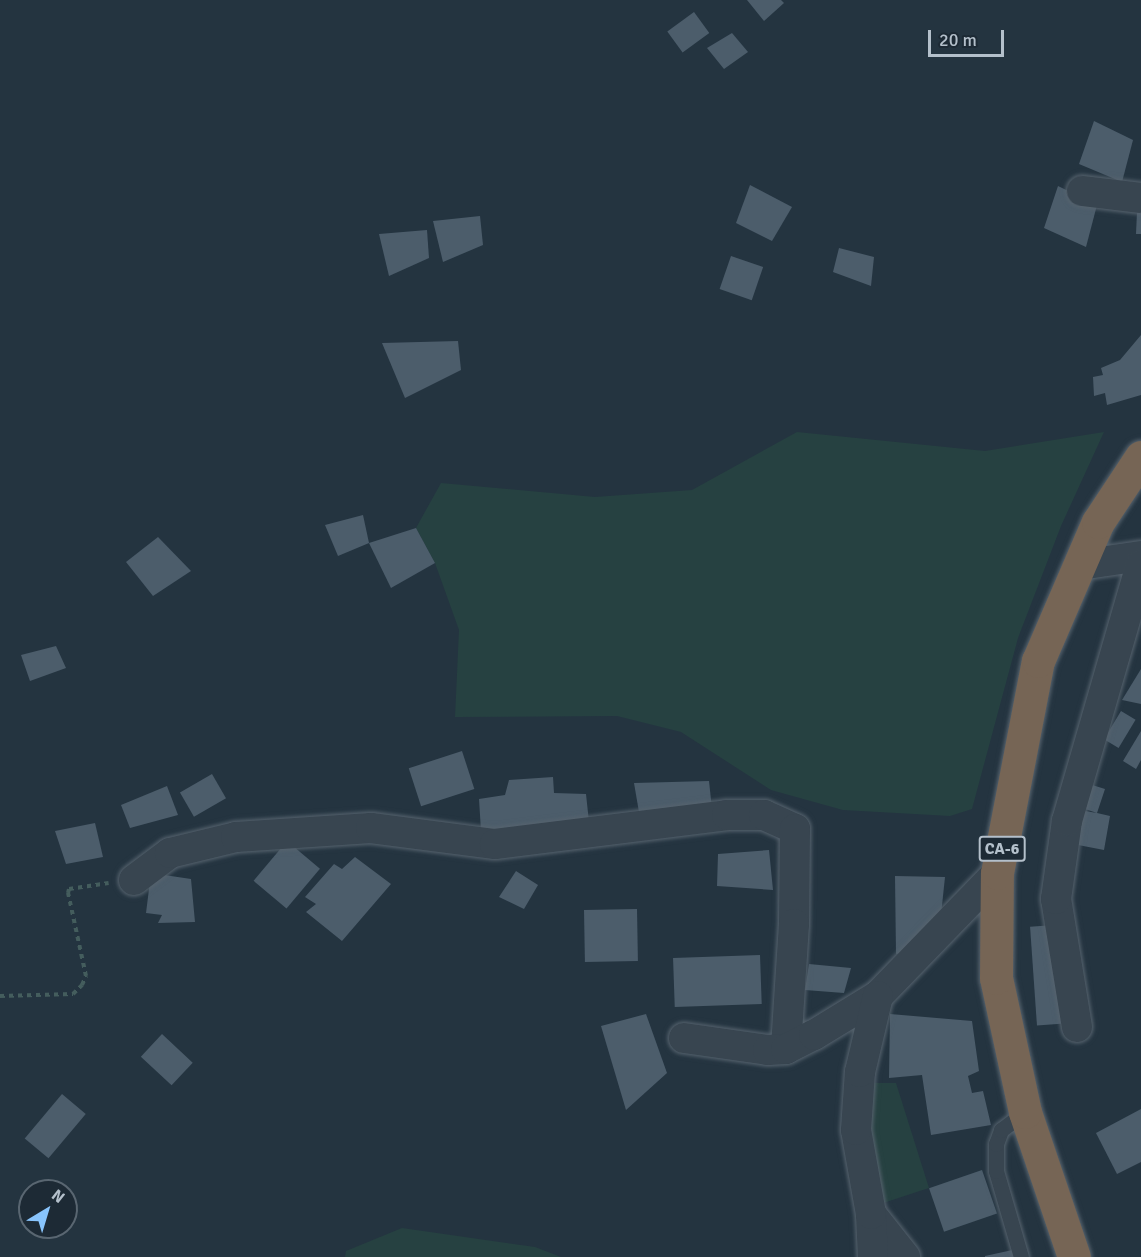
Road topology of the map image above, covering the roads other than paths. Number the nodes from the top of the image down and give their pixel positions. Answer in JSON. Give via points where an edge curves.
{"nodes":[{"id":1,"x":1082,"y":191,"type":"dead end"},
{"id":2,"x":1141,"y":198,"type":"edge"},
{"id":3,"x":1141,"y":457,"type":"edge"},
{"id":4,"x":1141,"y":556,"type":"edge"},
{"id":5,"x":1141,"y":564,"type":"edge"},
{"id":6,"x":1080,"y":565,"type":"junction"},
{"id":7,"x":998,"y":873,"type":"junction"},
{"id":8,"x":134,"y":880,"type":"road end"},
{"id":9,"x":878,"y":996,"type":"junction"},
{"id":10,"x":1077,"y":1027,"type":"dead end"},
{"id":11,"x":684,"y":1038,"type":"dead end"},
{"id":12,"x":786,"y":1049,"type":"junction"},
{"id":13,"x":1025,"y":1112,"type":"junction"},
{"id":14,"x":871,"y":1214,"type":"junction"},
{"id":15,"x":873,"y":1257,"type":"edge"},
{"id":16,"x":905,"y":1257,"type":"edge"},
{"id":17,"x":1021,"y":1257,"type":"edge"},
{"id":18,"x":1074,"y":1257,"type":"edge"}],
"edges":[{"from":1,"to":2,"type":"street"},
{"from":3,"to":6,"type":"highway","number":"CA-6","via":[[1098,522]]},
{"from":4,"to":6,"type":"street"},
{"from":5,"to":10,"type":"street","via":[[1067,821],[1056,899]]},
{"from":6,"to":7,"type":"highway","number":"CA-6","via":[[1038,661]]},
{"from":7,"to":9,"type":"street"},
{"from":7,"to":13,"type":"highway","number":"CA-6","via":[[996,978]]},
{"from":8,"to":12,"type":"street","via":[[170,853],[236,837],[371,828],[495,844],[727,815],[764,814],[795,829],[795,924]]},
{"from":9,"to":12,"type":"street"},
{"from":9,"to":14,"type":"street","via":[[860,1072],[856,1130]]},
{"from":11,"to":12,"type":"street","via":[[757,1049]]},
{"from":13,"to":17,"type":"lane","via":[[1001,1130],[996,1144],[996,1171]]},
{"from":13,"to":18,"type":"highway","number":"CA-6"},
{"from":14,"to":15,"type":"street"},
{"from":14,"to":16,"type":"street"}]}
